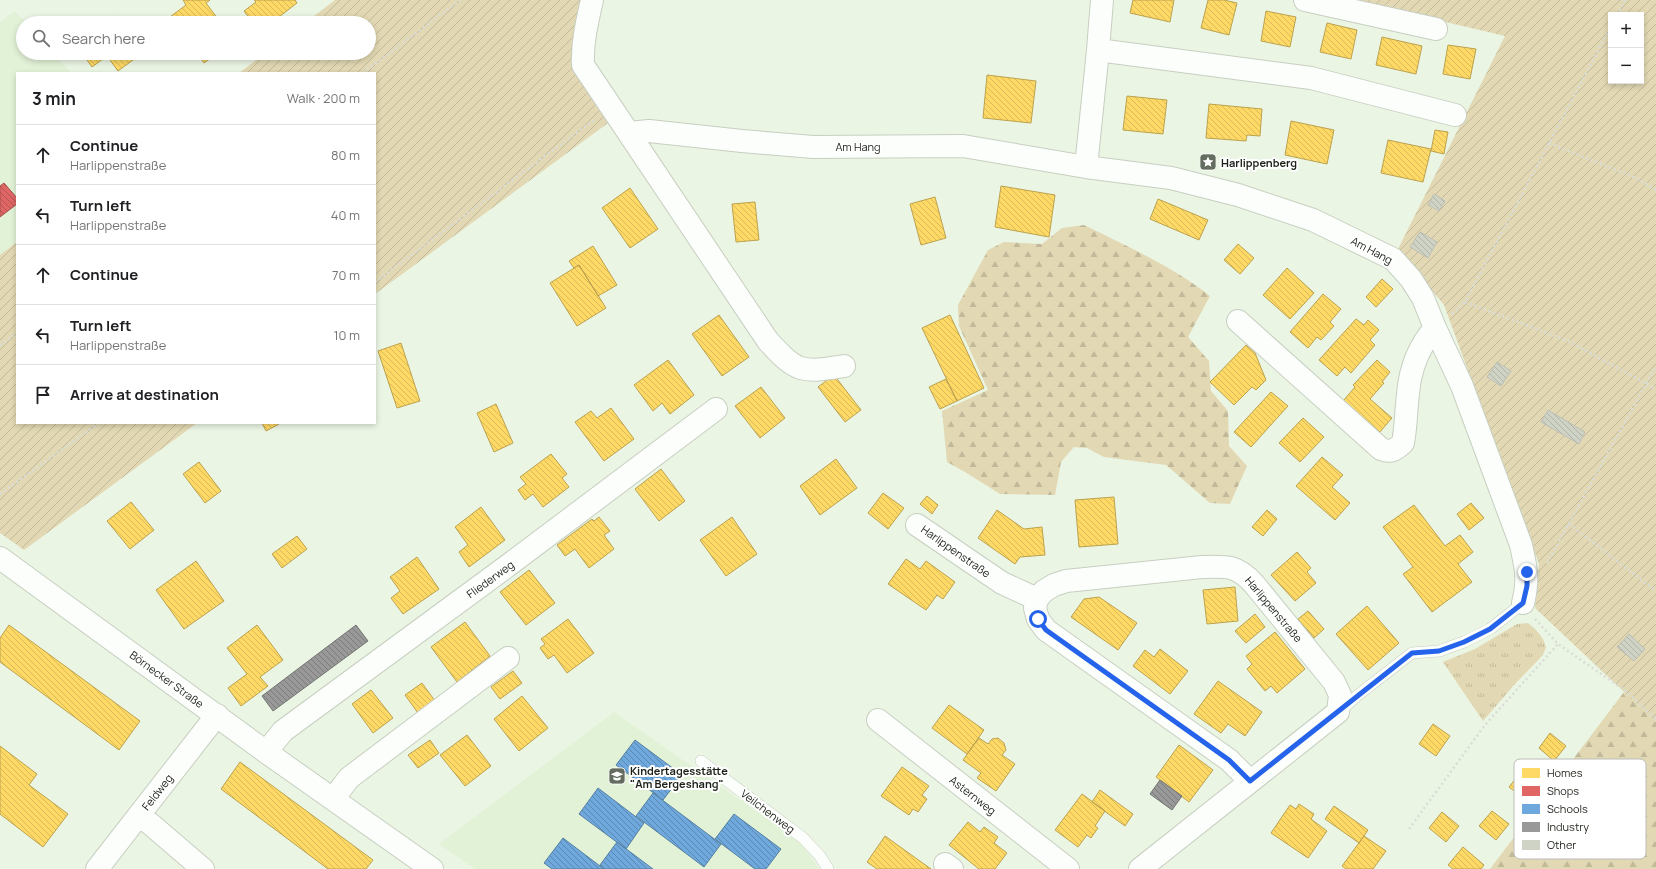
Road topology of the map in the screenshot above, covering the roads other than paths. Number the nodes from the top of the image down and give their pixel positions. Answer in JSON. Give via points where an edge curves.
{"nodes":[{"id":1,"x":592,"y":0,"type":"edge"},
{"id":2,"x":1102,"y":0,"type":"edge"},
{"id":3,"x":1305,"y":0,"type":"edge"},
{"id":4,"x":1436,"y":29,"type":"dead end"},
{"id":5,"x":1098,"y":50,"type":"junction"},
{"id":6,"x":1455,"y":115,"type":"dead end"},
{"id":7,"x":629,"y":133,"type":"junction"},
{"id":8,"x":1086,"y":167,"type":"junction"},
{"id":9,"x":1238,"y":321,"type":"dead end"},
{"id":10,"x":1435,"y":328,"type":"junction"},
{"id":11,"x":844,"y":366,"type":"dead end"},
{"id":12,"x":716,"y":409,"type":"dead end"},
{"id":13,"x":917,"y":525,"type":"dead end"},
{"id":14,"x":0,"y":558,"type":"edge"},
{"id":15,"x":1037,"y":599,"type":"junction"},
{"id":16,"x":1523,"y":603,"type":"joint"},
{"id":17,"x":508,"y":658,"type":"dead end"},
{"id":18,"x":1338,"y":712,"type":"junction"},
{"id":19,"x":217,"y":715,"type":"junction"},
{"id":20,"x":878,"y":720,"type":"dead end"},
{"id":21,"x":266,"y":752,"type":"junction"},
{"id":22,"x":701,"y":761,"type":"dead end"},
{"id":23,"x":1250,"y":781,"type":"junction"},
{"id":24,"x":333,"y":799,"type":"junction"},
{"id":25,"x":140,"y":815,"type":"junction"},
{"id":26,"x":97,"y":869,"type":"edge"},
{"id":27,"x":204,"y":869,"type":"edge"},
{"id":28,"x":432,"y":869,"type":"edge"},
{"id":29,"x":828,"y":869,"type":"edge"},
{"id":30,"x":1068,"y":869,"type":"edge"},
{"id":31,"x":1140,"y":869,"type":"edge"}],
"edges":[{"from":1,"to":7,"type":"street","via":[[582,52],[583,66]]},
{"from":2,"to":5,"type":"street"},
{"from":3,"to":4,"type":"street"},
{"from":5,"to":6,"type":"street","via":[[1311,78]]},
{"from":5,"to":8,"type":"street"},
{"from":7,"to":8,"type":"street","name":"Am Hang","via":[[649,131],[813,146],[963,146]]},
{"from":7,"to":11,"type":"street","via":[[768,341],[798,368],[814,371]]},
{"from":8,"to":10,"type":"street","name":"Am Hang","via":[[1172,178],[1238,195],[1313,220],[1393,259],[1411,279],[1423,298]]},
{"from":9,"to":10,"type":"street","via":[[1381,449],[1388,452],[1403,444],[1408,393],[1419,351]]},
{"from":10,"to":16,"type":"street","via":[[1462,386],[1521,545],[1527,572]]},
{"from":12,"to":21,"type":"street","name":"Fliederweg","via":[[283,731]]},
{"from":13,"to":15,"type":"street","name":"Harlippenstraße","via":[[1002,583]]},
{"from":14,"to":19,"type":"street","name":"Börnecker Straße"},
{"from":15,"to":18,"type":"street","name":"Harlippenstraße","via":[[1044,591],[1066,581],[1202,566],[1233,568],[1245,574],[1326,671],[1340,695]]},
{"from":15,"to":23,"type":"street","via":[[1035,608],[1038,619],[1046,630],[1229,760]]},
{"from":16,"to":18,"type":"lane","via":[[1490,629],[1464,642],[1439,651],[1412,653]]},
{"from":17,"to":24,"type":"street","via":[[349,778]]},
{"from":18,"to":23,"type":"street"},
{"from":19,"to":21,"type":"street","name":"Börnecker Straße"},
{"from":19,"to":25,"type":"street","name":"Feldweg"},
{"from":20,"to":30,"type":"street","name":"Asternweg"},
{"from":21,"to":24,"type":"street","name":"Börnecker Straße"},
{"from":22,"to":29,"type":"lane","name":"Veilchenweg","via":[[803,838]]},
{"from":23,"to":31,"type":"street"},
{"from":24,"to":28,"type":"street","name":"Börnecker Straße"},
{"from":25,"to":26,"type":"street","name":"Feldweg"},
{"from":25,"to":27,"type":"street"}]}
